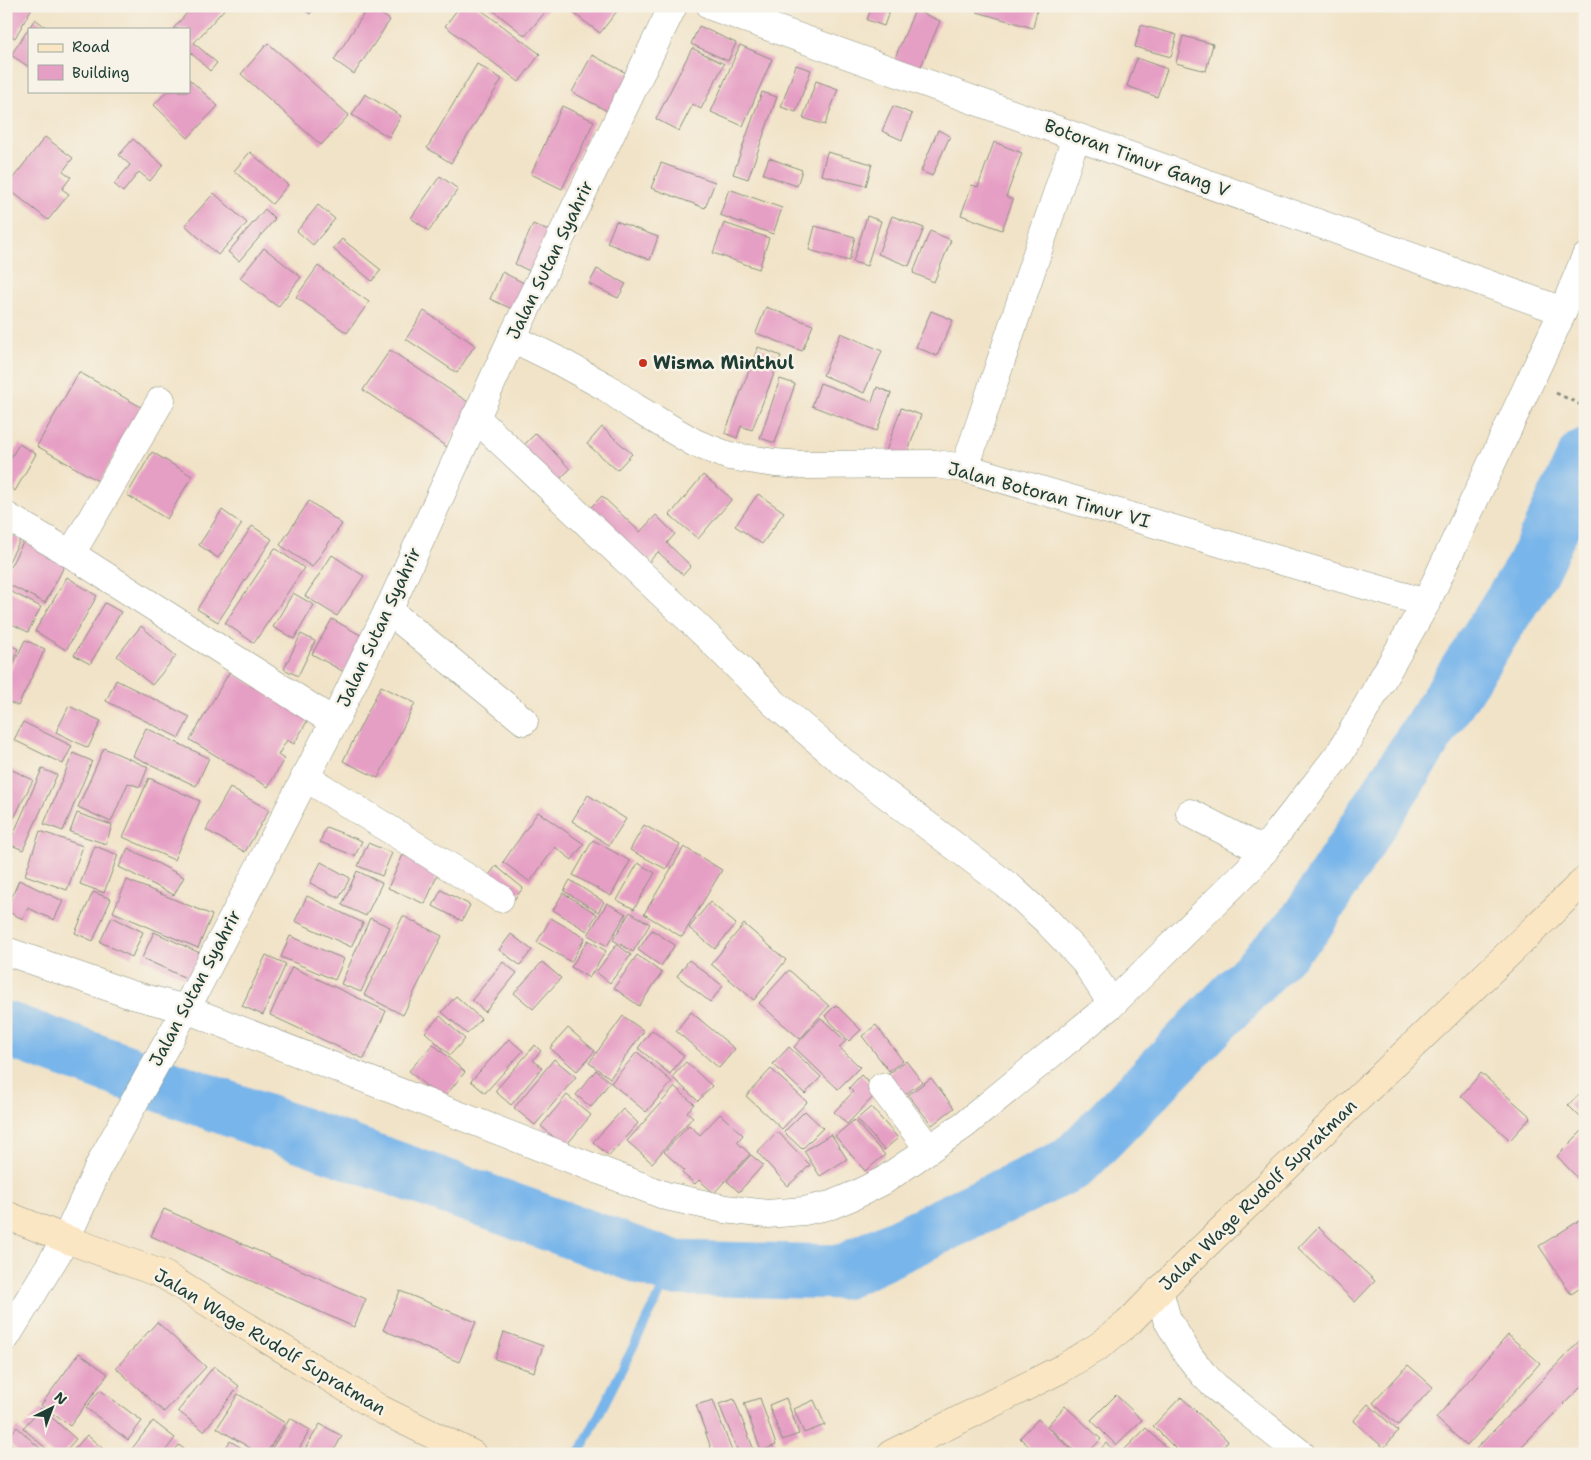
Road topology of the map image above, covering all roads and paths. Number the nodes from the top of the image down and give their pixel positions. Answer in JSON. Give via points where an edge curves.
{"nodes":[{"id":1,"x":673,"y":6,"type":"edge"},
{"id":2,"x":711,"y":6,"type":"edge"},
{"id":3,"x":1076,"y":137,"type":"junction"},
{"id":4,"x":1585,"y":258,"type":"edge"},
{"id":5,"x":1563,"y":311,"type":"junction"},
{"id":6,"x":512,"y":338,"type":"junction"},
{"id":7,"x":1569,"y":399,"type":"dead end"},
{"id":8,"x":161,"y":400,"type":"dead end"},
{"id":9,"x":1585,"y":407,"type":"edge"},
{"id":10,"x":475,"y":417,"type":"junction"},
{"id":11,"x":965,"y":468,"type":"junction"},
{"id":12,"x":6,"y":516,"type":"edge"},
{"id":13,"x":71,"y":554,"type":"junction"},
{"id":14,"x":1426,"y":603,"type":"junction"},
{"id":15,"x":388,"y":610,"type":"junction"},
{"id":16,"x":524,"y":721,"type":"dead end"},
{"id":17,"x":334,"y":722,"type":"junction"},
{"id":18,"x":305,"y":777,"type":"junction"},
{"id":19,"x":1190,"y":813,"type":"dead end"},
{"id":20,"x":1264,"y":851,"type":"junction"},
{"id":21,"x":1585,"y":880,"type":"edge"},
{"id":22,"x":500,"y":898,"type":"dead end"},
{"id":23,"x":6,"y":951,"type":"edge"},
{"id":24,"x":1112,"y":1004,"type":"junction"},
{"id":25,"x":183,"y":1014,"type":"junction"},
{"id":26,"x":882,"y":1087,"type":"dead end"},
{"id":27,"x":929,"y":1149,"type":"junction"},
{"id":28,"x":6,"y":1215,"type":"edge"},
{"id":29,"x":66,"y":1239,"type":"junction"},
{"id":30,"x":1159,"y":1291,"type":"junction"},
{"id":31,"x":6,"y":1337,"type":"edge"},
{"id":32,"x":897,"y":1453,"type":"edge"},
{"id":33,"x":472,"y":1454,"type":"edge"},
{"id":34,"x":1301,"y":1454,"type":"edge"}],
"edges":[{"from":1,"to":6,"type":"street","name":"Jalan Sutan Syahrir"},
{"from":2,"to":3,"type":"street","name":"Botoran Timur Gang V"},
{"from":3,"to":5,"type":"street","name":"Botoran Timur Gang V"},
{"from":3,"to":11,"type":"street"},
{"from":4,"to":5,"type":"street"},
{"from":5,"to":14,"type":"street"},
{"from":6,"to":10,"type":"street","name":"Jalan Sutan Syahrir"},
{"from":6,"to":11,"type":"street","name":"Jalan Botoran Timur VI","via":[[606,387],[695,443],[729,456],[784,464],[935,464]]},
{"from":7,"to":9,"type":"path"},
{"from":8,"to":13,"type":"street"},
{"from":10,"to":15,"type":"street","name":"Jalan Sutan Syahrir"},
{"from":10,"to":24,"type":"street","via":[[774,703],[843,762],[1012,889],[1047,921],[1083,959]]},
{"from":11,"to":14,"type":"street","name":"Jalan Botoran Timur VI"},
{"from":12,"to":13,"type":"street"},
{"from":13,"to":17,"type":"street"},
{"from":14,"to":20,"type":"street","via":[[1340,754]]},
{"from":15,"to":16,"type":"street"},
{"from":15,"to":17,"type":"street","name":"Jalan Sutan Syahrir"},
{"from":17,"to":18,"type":"street","name":"Jalan Sutan Syahrir"},
{"from":18,"to":22,"type":"street"},
{"from":18,"to":25,"type":"street","name":"Jalan Sutan Syahrir"},
{"from":19,"to":20,"type":"street"},
{"from":20,"to":24,"type":"street"},
{"from":21,"to":30,"type":"main road","name":"Jalan Wage Rudolf Supratman"},
{"from":23,"to":25,"type":"street"},
{"from":24,"to":27,"type":"street","via":[[964,1125]]},
{"from":25,"to":27,"type":"street","via":[[666,1196],[724,1209],[766,1214],[831,1205],[883,1181]]},
{"from":25,"to":29,"type":"street","name":"Jalan Sutan Syahrir","via":[[114,1137]]},
{"from":26,"to":27,"type":"street"},
{"from":28,"to":29,"type":"main road","name":"Jalan Wage Rudolf Supratman"},
{"from":29,"to":31,"type":"street","name":"Jalan Sutan Syahrir"},
{"from":29,"to":33,"type":"main road","name":"Jalan Wage Rudolf Supratman","via":[[164,1275],[380,1409]]},
{"from":30,"to":32,"type":"main road","name":"Jalan Wage Rudolf Supratman","via":[[1128,1322],[1063,1368]]},
{"from":30,"to":34,"type":"street","via":[[1167,1319],[1202,1374]]}]}
